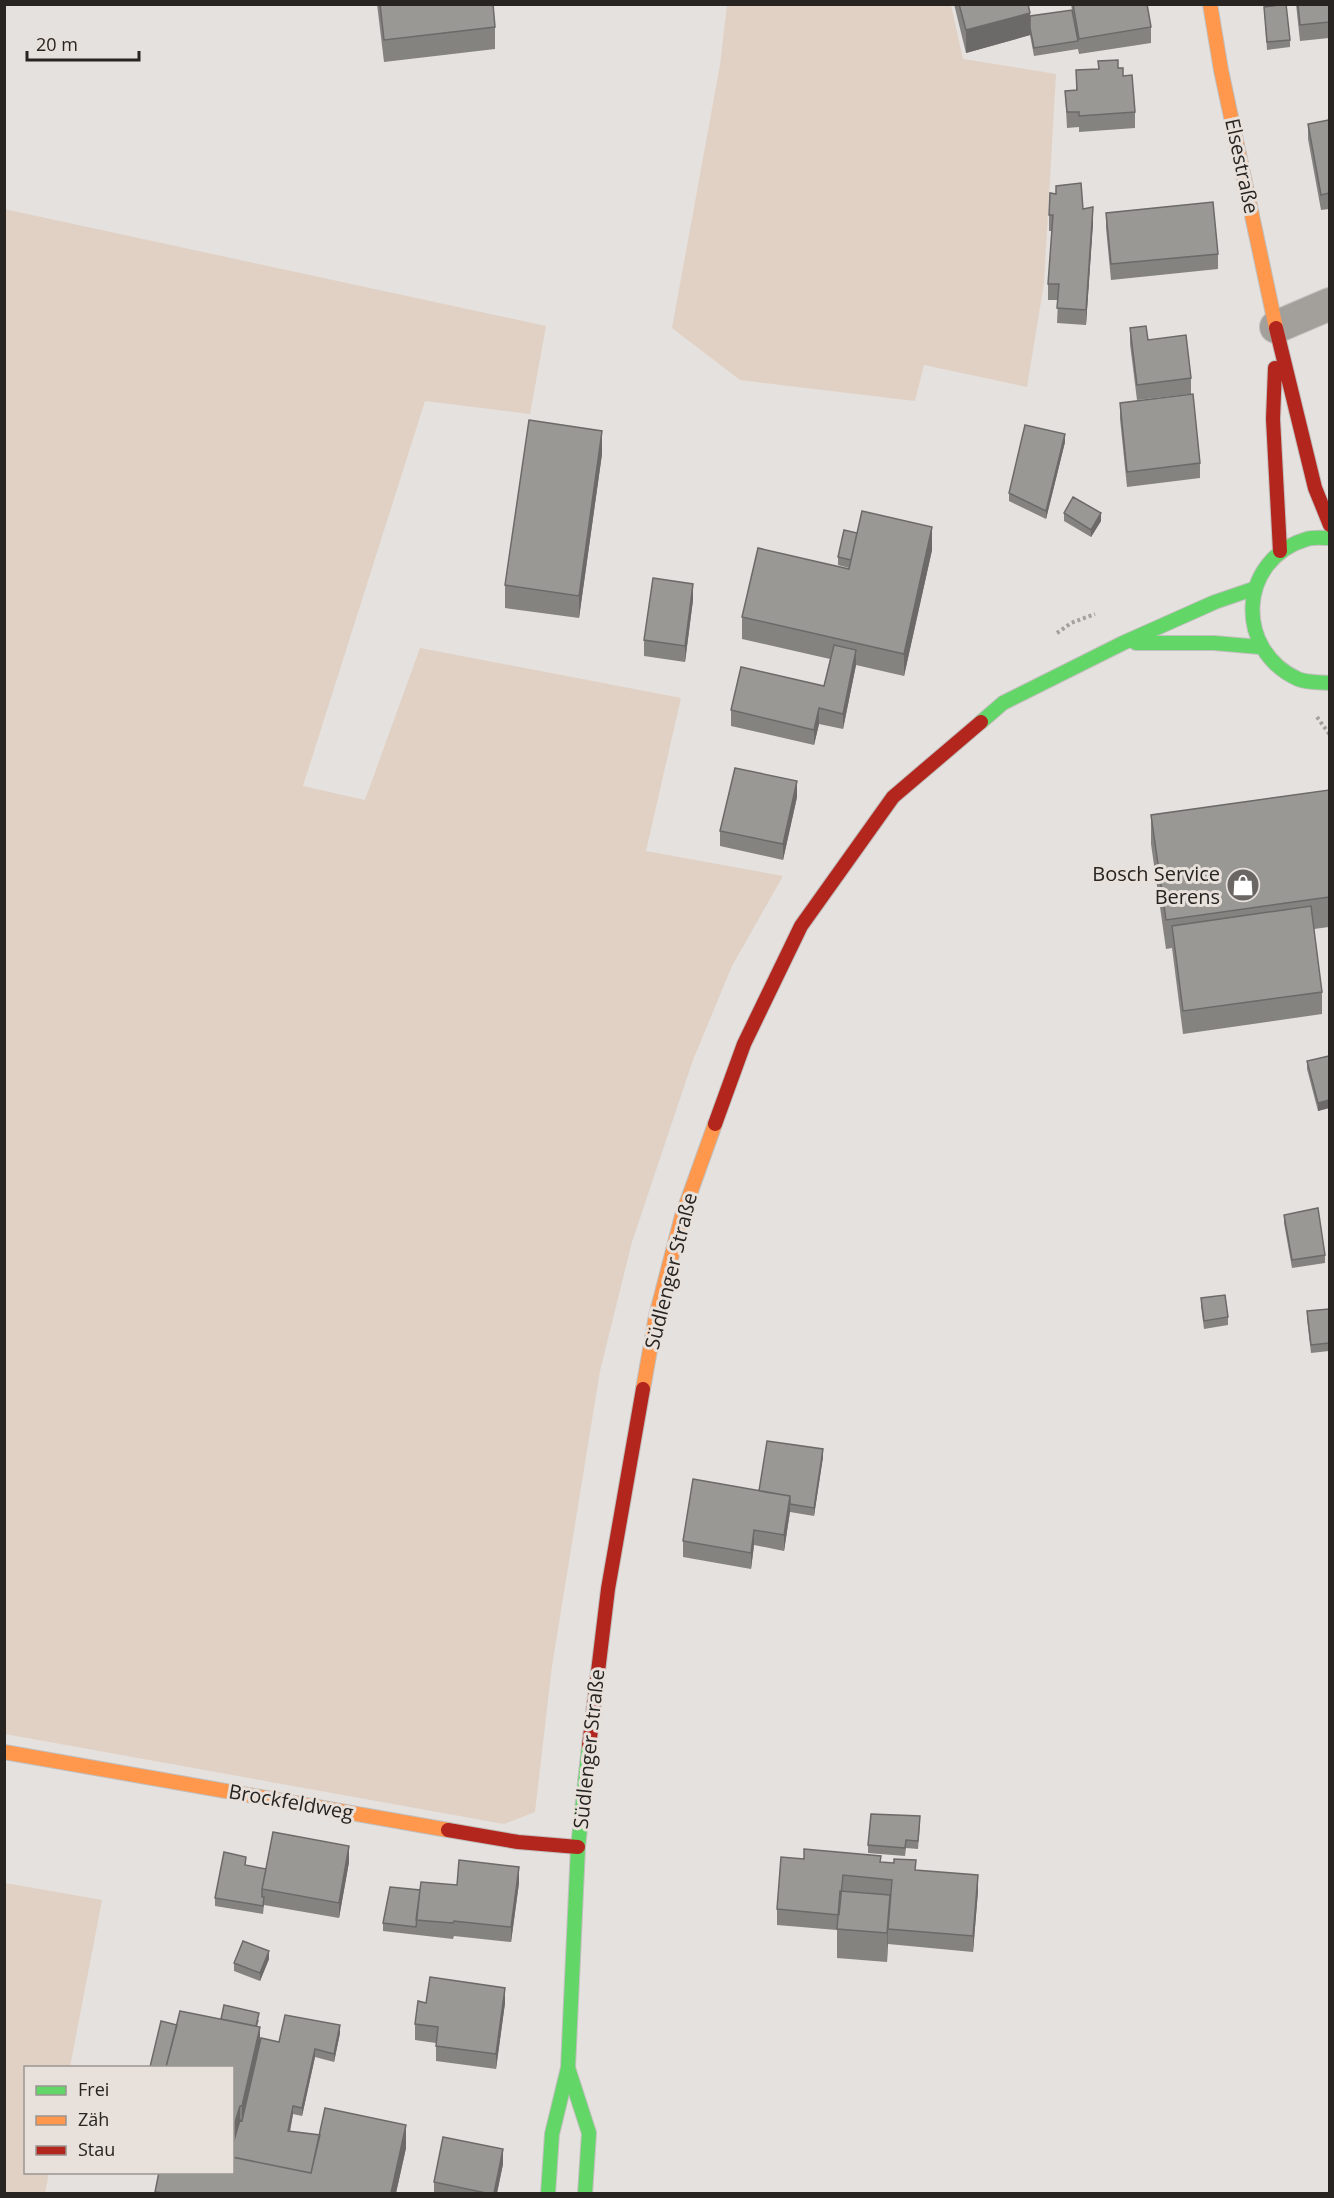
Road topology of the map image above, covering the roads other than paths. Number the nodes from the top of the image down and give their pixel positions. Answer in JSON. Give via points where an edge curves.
{"nodes":[{"id":1,"x":1210,"y":4,"type":"edge"},
{"id":2,"x":1329,"y":304,"type":"edge"},
{"id":3,"x":1276,"y":327,"type":"junction"},
{"id":4,"x":1329,"y":525,"type":"edge"},
{"id":5,"x":1329,"y":538,"type":"edge"},
{"id":6,"x":1280,"y":551,"type":"junction"},
{"id":7,"x":1253,"y":590,"type":"junction"},
{"id":8,"x":1123,"y":643,"type":"junction"},
{"id":9,"x":1260,"y":647,"type":"junction"},
{"id":10,"x":1311,"y":682,"type":"junction"},
{"id":11,"x":1329,"y":683,"type":"edge"},
{"id":12,"x":1323,"y":696,"type":"dead end"},
{"id":13,"x":4,"y":1752,"type":"edge"},
{"id":14,"x":578,"y":1847,"type":"junction"},
{"id":15,"x":568,"y":2068,"type":"junction"},
{"id":16,"x":548,"y":2193,"type":"edge"},
{"id":17,"x":585,"y":2193,"type":"edge"}],
"edges":[{"from":1,"to":3,"type":"main road","name":"Elsestraße"},
{"from":2,"to":3,"type":"street"},
{"from":3,"to":4,"type":"main road","name":"Elsestraße","via":[[1315,488]]},
{"from":3,"to":6,"type":"main road","name":"Elsestraße","via":[[1273,419]]},
{"from":5,"to":6,"type":"main road","via":[[1306,539]]},
{"from":6,"to":7,"type":"main road","via":[[1261,572]]},
{"from":7,"to":8,"type":"main road","name":"Südlenger Straße","via":[[1215,602]]},
{"from":7,"to":9,"type":"main road","via":[[1251,619]]},
{"from":8,"to":9,"type":"main road","name":"Südlenger Straße"},
{"from":8,"to":14,"type":"main road","name":"Südlenger Straße","via":[[1003,703],[893,797],[801,926],[756,1016],[686,1205],[656,1316],[608,1589]]},
{"from":9,"to":10,"type":"main road","via":[[1282,670]]},
{"from":10,"to":11,"type":"main road"},
{"from":10,"to":12,"type":"main road"},
{"from":13,"to":14,"type":"main road","name":"Brockfeldweg","via":[[518,1842]]},
{"from":14,"to":15,"type":"main road","name":"Südlenger Straße"},
{"from":15,"to":16,"type":"main road","name":"Südlenger Straße","via":[[552,2134]]},
{"from":15,"to":17,"type":"main road","name":"Südlenger Straße","via":[[589,2133]]}]}
